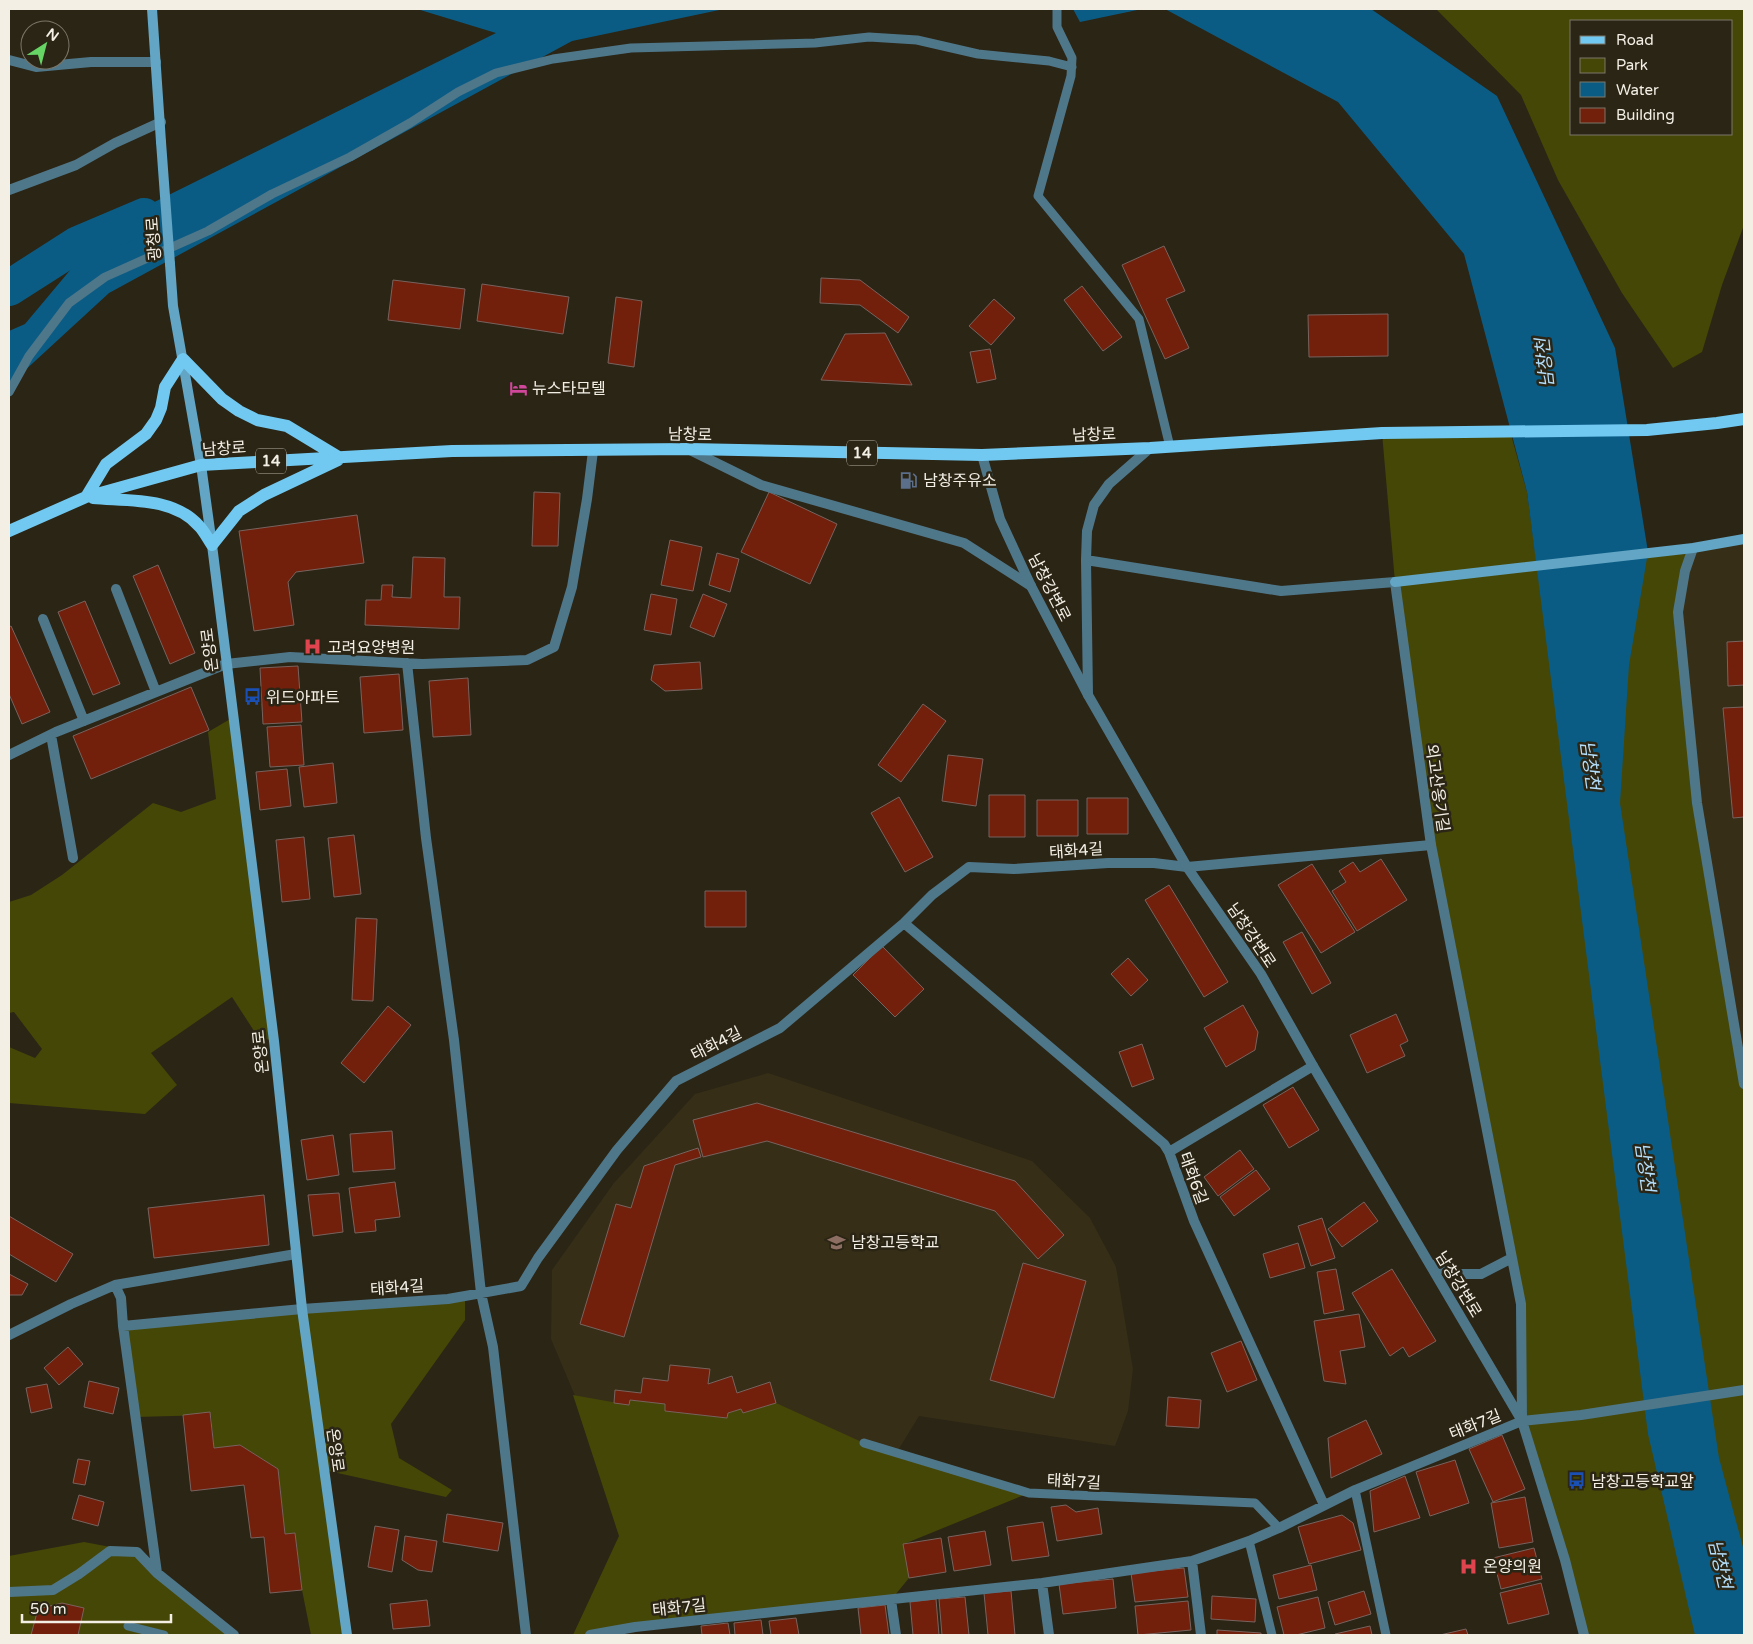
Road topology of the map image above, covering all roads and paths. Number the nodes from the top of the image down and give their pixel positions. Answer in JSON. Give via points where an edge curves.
{"nodes":[{"id":1,"x":152,"y":9,"type":"edge"},
{"id":2,"x":1057,"y":9,"type":"edge"},
{"id":3,"x":9,"y":60,"type":"edge"},
{"id":4,"x":156,"y":62,"type":"junction"},
{"id":5,"x":1072,"y":67,"type":"junction"},
{"id":6,"x":161,"y":122,"type":"junction"},
{"id":7,"x":9,"y":190,"type":"edge"},
{"id":8,"x":183,"y":359,"type":"junction"},
{"id":9,"x":9,"y":392,"type":"edge"},
{"id":10,"x":1744,"y":419,"type":"edge"},
{"id":11,"x":1170,"y":447,"type":"junction"},
{"id":12,"x":1150,"y":448,"type":"junction"},
{"id":13,"x":593,"y":450,"type":"junction"},
{"id":14,"x":689,"y":450,"type":"junction"},
{"id":15,"x":982,"y":455,"type":"junction"},
{"id":16,"x":342,"y":458,"type":"junction"},
{"id":17,"x":201,"y":465,"type":"junction"},
{"id":18,"x":86,"y":497,"type":"junction"},
{"id":19,"x":9,"y":531,"type":"edge"},
{"id":20,"x":1744,"y":539,"type":"edge"},
{"id":21,"x":212,"y":545,"type":"junction"},
{"id":22,"x":1693,"y":548,"type":"junction"},
{"id":23,"x":1086,"y":560,"type":"junction"},
{"id":24,"x":1395,"y":582,"type":"junction"},
{"id":25,"x":1030,"y":586,"type":"junction"},
{"id":26,"x":116,"y":589,"type":"dead end"},
{"id":27,"x":43,"y":619,"type":"dead end"},
{"id":28,"x":407,"y":663,"type":"junction"},
{"id":29,"x":226,"y":664,"type":"junction"},
{"id":30,"x":156,"y":692,"type":"junction"},
{"id":31,"x":1088,"y":695,"type":"junction"},
{"id":32,"x":84,"y":721,"type":"junction"},
{"id":33,"x":51,"y":735,"type":"junction"},
{"id":34,"x":9,"y":754,"type":"edge"},
{"id":35,"x":1430,"y":845,"type":"junction"},
{"id":36,"x":73,"y":858,"type":"dead end"},
{"id":37,"x":1187,"y":867,"type":"junction"},
{"id":38,"x":904,"y":923,"type":"junction"},
{"id":39,"x":1313,"y":1066,"type":"junction"},
{"id":40,"x":1744,"y":1084,"type":"edge"},
{"id":41,"x":1170,"y":1152,"type":"junction"},
{"id":42,"x":296,"y":1254,"type":"junction"},
{"id":43,"x":1512,"y":1258,"type":"junction"},
{"id":44,"x":1430,"y":1264,"type":"junction"},
{"id":45,"x":115,"y":1284,"type":"junction"},
{"id":46,"x":482,"y":1293,"type":"junction"},
{"id":47,"x":302,"y":1309,"type":"junction"},
{"id":48,"x":123,"y":1326,"type":"junction"},
{"id":49,"x":9,"y":1335,"type":"edge"},
{"id":50,"x":1744,"y":1390,"type":"edge"},
{"id":51,"x":1522,"y":1421,"type":"junction"},
{"id":52,"x":864,"y":1443,"type":"dead end"},
{"id":53,"x":1355,"y":1490,"type":"junction"},
{"id":54,"x":1324,"y":1506,"type":"junction"},
{"id":55,"x":1279,"y":1528,"type":"junction"},
{"id":56,"x":1249,"y":1541,"type":"junction"},
{"id":57,"x":1192,"y":1561,"type":"junction"},
{"id":58,"x":157,"y":1574,"type":"junction"},
{"id":59,"x":1042,"y":1583,"type":"junction"},
{"id":60,"x":9,"y":1592,"type":"edge"},
{"id":61,"x":891,"y":1600,"type":"junction"},
{"id":62,"x":128,"y":1626,"type":"dead end"},
{"id":63,"x":164,"y":1635,"type":"edge"},
{"id":64,"x":234,"y":1635,"type":"edge"},
{"id":65,"x":346,"y":1635,"type":"edge"},
{"id":66,"x":526,"y":1635,"type":"edge"},
{"id":67,"x":590,"y":1635,"type":"edge"},
{"id":68,"x":896,"y":1635,"type":"edge"},
{"id":69,"x":1049,"y":1635,"type":"edge"},
{"id":70,"x":1201,"y":1635,"type":"edge"},
{"id":71,"x":1272,"y":1635,"type":"edge"},
{"id":72,"x":1386,"y":1635,"type":"edge"},
{"id":73,"x":1584,"y":1635,"type":"edge"}],
"edges":[{"from":1,"to":4,"type":"main road","name":"광청로"},
{"from":2,"to":5,"type":"lane","via":[[1057,27],[1072,58]]},
{"from":3,"to":4,"type":"street","via":[[36,66]]},
{"from":4,"to":6,"type":"main road","name":"광청로"},
{"from":5,"to":9,"type":"lane","via":[[1049,61],[978,54],[917,40],[868,37],[815,43],[631,48],[553,59],[496,73],[350,157],[272,194],[208,231],[105,277],[69,302],[29,356]]},
{"from":5,"to":11,"type":"lane","via":[[1038,196],[1139,319]]},
{"from":6,"to":7,"type":"street","via":[[76,165]]},
{"from":6,"to":8,"type":"main road","name":"광청로","bridge":true,"via":[[173,306]]},
{"from":8,"to":16,"type":"main road","via":[[222,399],[239,411],[257,420],[287,426]]},
{"from":8,"to":17,"type":"main road","name":"광청로"},
{"from":8,"to":18,"type":"main road","via":[[165,388],[156,420],[146,434],[106,464]]},
{"from":10,"to":11,"type":"main road","name":"남창로","number":"14","via":[[1648,430],[1382,433]]},
{"from":11,"to":12,"type":"main road","name":"남창로","number":"14"},
{"from":12,"to":15,"type":"main road","name":"남창로","number":"14"},
{"from":12,"to":23,"type":"street","via":[[1109,484],[1094,505]]},
{"from":13,"to":14,"type":"main road","name":"남창로","number":"14"},
{"from":13,"to":16,"type":"main road","name":"남창로","number":"14"},
{"from":13,"to":28,"type":"street","via":[[572,587],[554,648],[527,660]]},
{"from":14,"to":15,"type":"main road","name":"남창로","number":"14"},
{"from":14,"to":25,"type":"street","via":[[761,485],[964,543]]},
{"from":15,"to":25,"type":"street","name":"남창강변로","via":[[1000,519]]},
{"from":16,"to":17,"type":"main road","name":"남창로","number":"14"},
{"from":16,"to":21,"type":"main road","via":[[264,495],[239,511]]},
{"from":17,"to":18,"type":"main road","name":"남창로","number":"14"},
{"from":17,"to":21,"type":"main road","name":"온양로"},
{"from":18,"to":19,"type":"main road","name":"남창로","number":"14"},
{"from":18,"to":21,"type":"main road","via":[[174,508],[199,526]]},
{"from":20,"to":22,"type":"main road"},
{"from":21,"to":29,"type":"main road","name":"온양로"},
{"from":22,"to":24,"type":"main road"},
{"from":22,"to":40,"type":"street","via":[[1685,571],[1678,612],[1697,803]]},
{"from":23,"to":24,"type":"street","via":[[1280,591]]},
{"from":23,"to":31,"type":"street"},
{"from":24,"to":35,"type":"street","name":"외고산옹기길"},
{"from":25,"to":31,"type":"street","name":"남창강변로"},
{"from":26,"to":30,"type":"street"},
{"from":27,"to":32,"type":"street"},
{"from":28,"to":29,"type":"street","via":[[290,657]]},
{"from":28,"to":46,"type":"street"},
{"from":29,"to":30,"type":"street"},
{"from":29,"to":42,"type":"main road","name":"온양로","via":[[274,1041]]},
{"from":30,"to":32,"type":"street"},
{"from":31,"to":37,"type":"street","name":"남창강변로"},
{"from":32,"to":33,"type":"street"},
{"from":33,"to":34,"type":"street"},
{"from":33,"to":36,"type":"street"},
{"from":35,"to":37,"type":"street","name":"외고산옹기길"},
{"from":35,"to":43,"type":"street","name":"남창강변로"},
{"from":37,"to":38,"type":"street","name":"태화4길","via":[[1108,863],[1014,869],[969,867],[932,895]]},
{"from":37,"to":39,"type":"street","name":"남창강변로","via":[[1261,974]]},
{"from":38,"to":41,"type":"street","name":"태화6길"},
{"from":38,"to":46,"type":"street","name":"태화4길","via":[[780,1028],[676,1081],[617,1150],[521,1286]]},
{"from":39,"to":41,"type":"street"},
{"from":39,"to":44,"type":"street","name":"남창강변로"},
{"from":41,"to":54,"type":"street","name":"태화6길","via":[[1194,1222]]},
{"from":42,"to":45,"type":"street"},
{"from":42,"to":47,"type":"main road","name":"온양로"},
{"from":43,"to":44,"type":"street","via":[[1481,1274],[1457,1274]]},
{"from":43,"to":51,"type":"street","name":"남창강변로","via":[[1521,1304]]},
{"from":44,"to":51,"type":"street","name":"남창강변로"},
{"from":45,"to":48,"type":"street","via":[[122,1298]]},
{"from":45,"to":49,"type":"street"},
{"from":46,"to":47,"type":"street","name":"태화4길","via":[[448,1299]]},
{"from":46,"to":66,"type":"street","via":[[492,1347]]},
{"from":47,"to":48,"type":"street","name":"태화4길"},
{"from":47,"to":65,"type":"main road","name":"온양로"},
{"from":48,"to":58,"type":"street"},
{"from":50,"to":51,"type":"street","name":"태화7길"},
{"from":51,"to":53,"type":"street","name":"태화7길"},
{"from":51,"to":73,"type":"street","name":"남창강변로","via":[[1565,1560]]},
{"from":52,"to":55,"type":"lane","name":"태화7길","via":[[1030,1493],[1255,1503]]},
{"from":53,"to":54,"type":"street","name":"태화7길"},
{"from":53,"to":72,"type":"lane"},
{"from":54,"to":55,"type":"street","name":"태화7길"},
{"from":55,"to":56,"type":"street","name":"태화7길"},
{"from":56,"to":57,"type":"street","name":"태화7길"},
{"from":56,"to":71,"type":"lane"},
{"from":57,"to":59,"type":"street","name":"태화7길"},
{"from":57,"to":70,"type":"street"},
{"from":58,"to":60,"type":"street","via":[[137,1552],[110,1551],[53,1590]]},
{"from":58,"to":64,"type":"street"},
{"from":59,"to":61,"type":"street","name":"태화7길"},
{"from":59,"to":69,"type":"street"},
{"from":61,"to":67,"type":"street","name":"태화7길","via":[[635,1627]]},
{"from":61,"to":68,"type":"street"},
{"from":62,"to":63,"type":"lane"}]}
